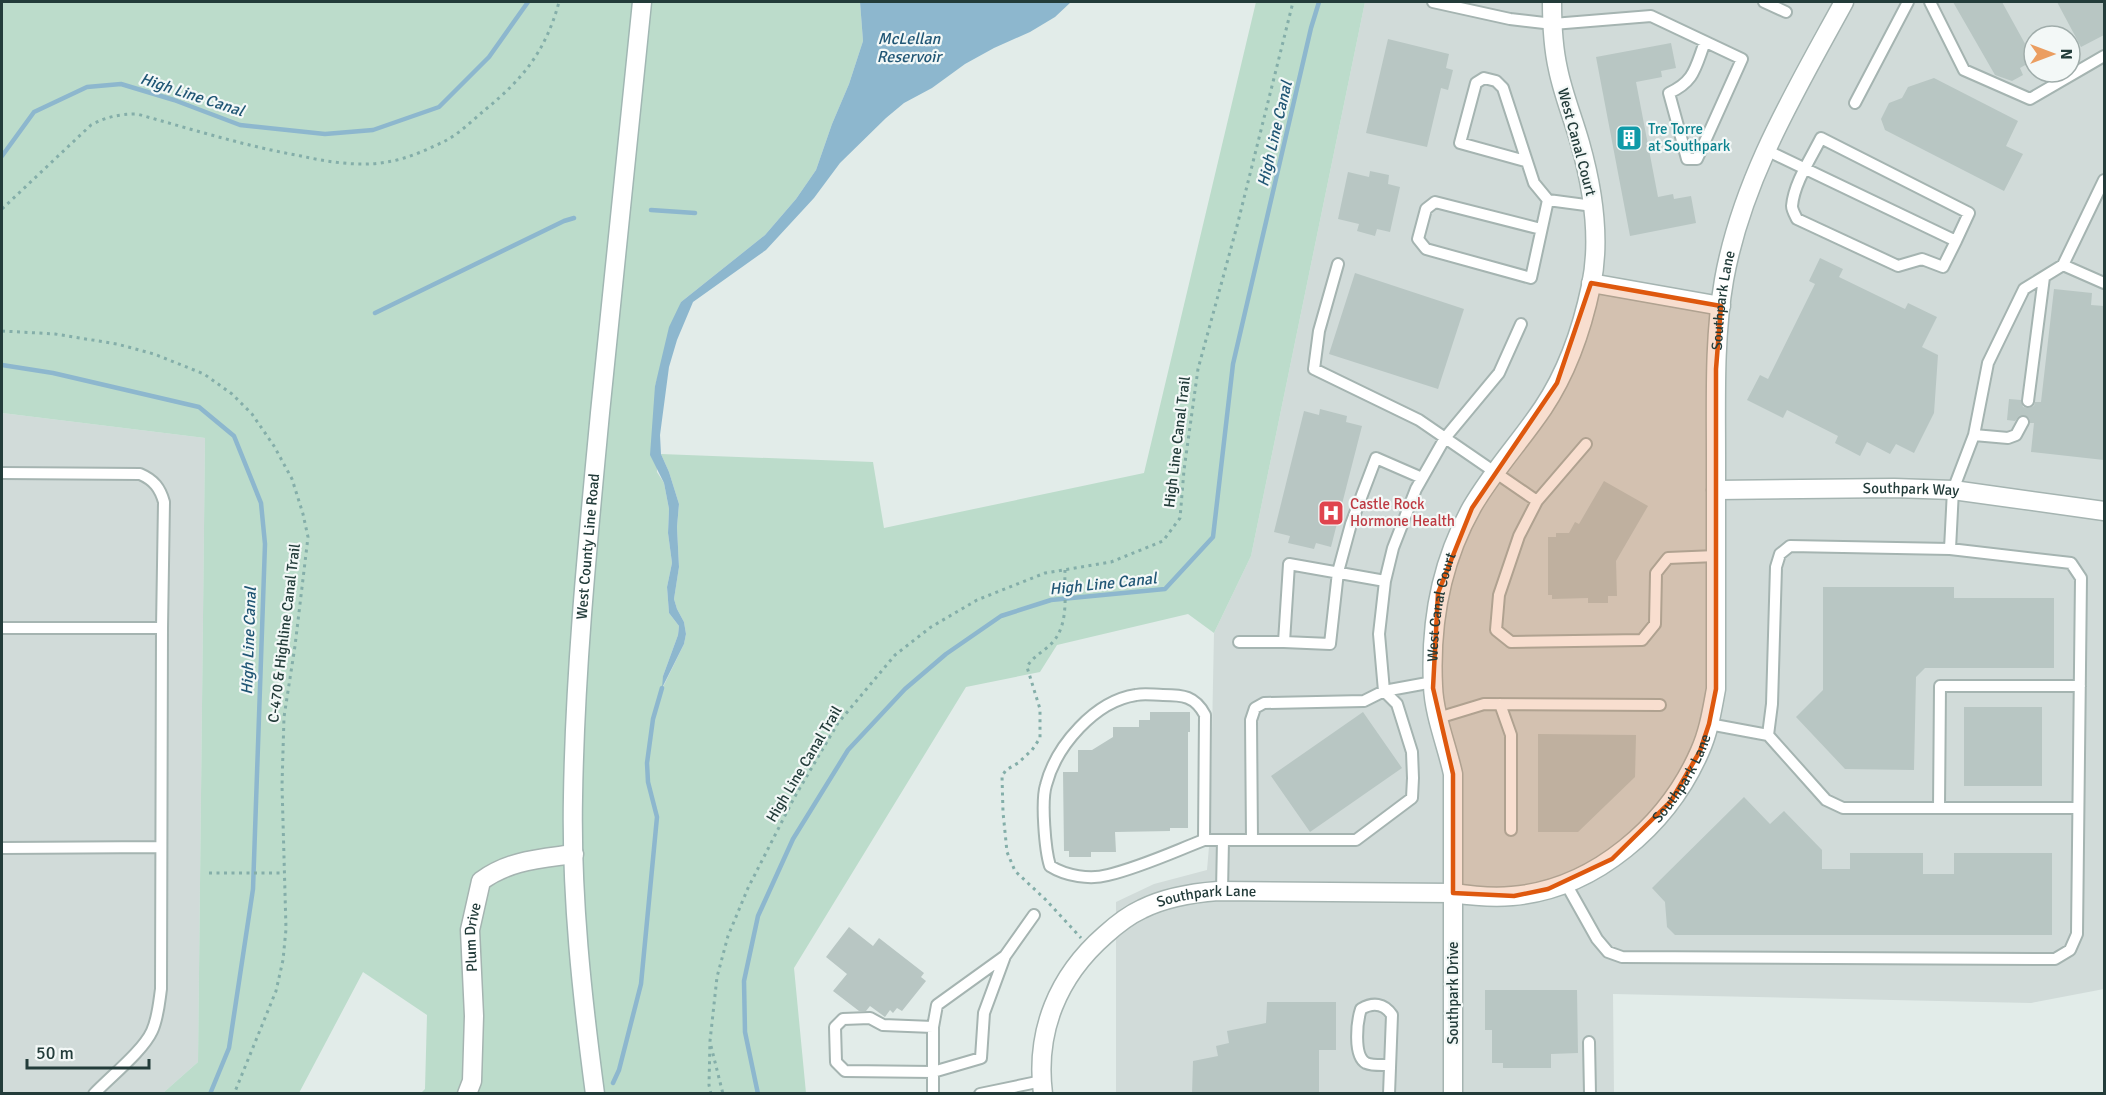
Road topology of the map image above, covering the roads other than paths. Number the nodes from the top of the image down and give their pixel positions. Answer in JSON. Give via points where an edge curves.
{"nodes":[{"id":1,"x":642,"y":2,"type":"edge"},
{"id":2,"x":1432,"y":2,"type":"edge"},
{"id":3,"x":1552,"y":2,"type":"edge"},
{"id":4,"x":1764,"y":2,"type":"edge"},
{"id":5,"x":1844,"y":2,"type":"edge"},
{"id":6,"x":1908,"y":2,"type":"edge"},
{"id":7,"x":1930,"y":2,"type":"edge"},
{"id":8,"x":1786,"y":12,"type":"dead end"},
{"id":9,"x":1553,"y":24,"type":"junction"},
{"id":10,"x":1705,"y":42,"type":"junction"},
{"id":11,"x":2104,"y":56,"type":"edge"},
{"id":12,"x":1855,"y":103,"type":"dead end"},
{"id":13,"x":1766,"y":150,"type":"junction"},
{"id":14,"x":1525,"y":161,"type":"junction"},
{"id":15,"x":1805,"y":169,"type":"junction"},
{"id":16,"x":2104,"y":180,"type":"edge"},
{"id":17,"x":1548,"y":200,"type":"junction"},
{"id":18,"x":1593,"y":206,"type":"junction"},
{"id":19,"x":1541,"y":229,"type":"junction"},
{"id":20,"x":1956,"y":241,"type":"junction"},
{"id":21,"x":1338,"y":264,"type":"dead end"},
{"id":22,"x":2063,"y":265,"type":"junction"},
{"id":23,"x":2044,"y":277,"type":"junction"},
{"id":24,"x":1592,"y":283,"type":"junction"},
{"id":25,"x":2104,"y":284,"type":"edge"},
{"id":26,"x":1721,"y":306,"type":"junction"},
{"id":27,"x":1521,"y":324,"type":"dead end"},
{"id":28,"x":2028,"y":401,"type":"dead end"},
{"id":29,"x":2023,"y":422,"type":"dead end"},
{"id":30,"x":1974,"y":435,"type":"junction"},
{"id":31,"x":1445,"y":438,"type":"junction"},
{"id":32,"x":1586,"y":444,"type":"dead end"},
{"id":33,"x":1494,"y":472,"type":"junction"},
{"id":34,"x":2,"y":473,"type":"edge"},
{"id":35,"x":1422,"y":478,"type":"junction"},
{"id":36,"x":1716,"y":490,"type":"junction"},
{"id":37,"x":1953,"y":490,"type":"junction"},
{"id":38,"x":1537,"y":501,"type":"junction"},
{"id":39,"x":2104,"y":511,"type":"edge"},
{"id":40,"x":1950,"y":549,"type":"junction"},
{"id":41,"x":1716,"y":556,"type":"junction"},
{"id":42,"x":1338,"y":572,"type":"junction"},
{"id":43,"x":1385,"y":581,"type":"junction"},
{"id":44,"x":2,"y":628,"type":"edge"},
{"id":45,"x":162,"y":628,"type":"junction"},
{"id":46,"x":1239,"y":642,"type":"dead end"},
{"id":47,"x":1284,"y":642,"type":"junction"},
{"id":48,"x":1433,"y":682,"type":"junction"},
{"id":49,"x":2080,"y":686,"type":"junction"},
{"id":50,"x":1384,"y":691,"type":"junction"},
{"id":51,"x":1500,"y":704,"type":"junction"},
{"id":52,"x":1660,"y":705,"type":"dead end"},
{"id":53,"x":1438,"y":718,"type":"junction"},
{"id":54,"x":1709,"y":724,"type":"junction"},
{"id":55,"x":1768,"y":735,"type":"junction"},
{"id":56,"x":1940,"y":808,"type":"junction"},
{"id":57,"x":2078,"y":808,"type":"junction"},
{"id":58,"x":1511,"y":830,"type":"dead end"},
{"id":59,"x":1204,"y":840,"type":"junction"},
{"id":60,"x":1223,"y":840,"type":"junction"},
{"id":61,"x":1252,"y":840,"type":"junction"},
{"id":62,"x":161,"y":847,"type":"junction"},
{"id":63,"x":2,"y":848,"type":"edge"},
{"id":64,"x":574,"y":854,"type":"junction"},
{"id":65,"x":1565,"y":882,"type":"junction"},
{"id":66,"x":1222,"y":891,"type":"junction"},
{"id":67,"x":1453,"y":893,"type":"junction"},
{"id":68,"x":1034,"y":915,"type":"dead end"},
{"id":69,"x":1005,"y":956,"type":"junction"},
{"id":70,"x":933,"y":1027,"type":"junction"},
{"id":71,"x":1589,"y":1042,"type":"dead end"},
{"id":72,"x":1390,"y":1065,"type":"junction"},
{"id":73,"x":933,"y":1072,"type":"junction"},
{"id":74,"x":1043,"y":1088,"type":"edge"},
{"id":75,"x":94,"y":1094,"type":"edge"},
{"id":76,"x":467,"y":1094,"type":"edge"},
{"id":77,"x":595,"y":1094,"type":"edge"},
{"id":78,"x":933,"y":1094,"type":"edge"},
{"id":79,"x":980,"y":1094,"type":"edge"},
{"id":80,"x":1389,"y":1094,"type":"edge"},
{"id":81,"x":1453,"y":1094,"type":"edge"},
{"id":82,"x":1590,"y":1094,"type":"edge"}],
"edges":[{"from":1,"to":64,"type":"street","name":"West County Line Road","via":[[588,546],[575,730]]},
{"from":2,"to":9,"type":"lane"},
{"from":3,"to":9,"type":"street","name":"West Canal Court"},
{"from":4,"to":8,"type":"lane"},
{"from":5,"to":13,"type":"street","name":"Southpark Lane"},
{"from":6,"to":12,"type":"lane"},
{"from":7,"to":11,"type":"lane","via":[[1964,70],[2030,99]]},
{"from":9,"to":10,"type":"lane","via":[[1651,16]]},
{"from":9,"to":18,"type":"street","name":"West Canal Court","via":[[1558,69],[1588,172]]},
{"from":10,"to":10,"type":"lane","via":[[1742,59],[1697,159],[1687,159],[1669,93],[1683,87],[1692,77]]},
{"from":13,"to":15,"type":"lane"},
{"from":13,"to":26,"type":"street","name":"Southpark Lane","via":[[1736,231]]},
{"from":14,"to":14,"type":"lane","via":[[1503,88],[1484,78],[1476,83],[1461,143]]},
{"from":14,"to":17,"type":"lane","via":[[1534,183]]},
{"from":15,"to":20,"type":"lane"},
{"from":15,"to":20,"type":"lane","via":[[1821,138],[1969,213]]},
{"from":15,"to":20,"type":"lane","via":[[1792,208],[1797,219],[1898,266],[1922,259],[1943,267]]},
{"from":16,"to":22,"type":"lane"},
{"from":17,"to":18,"type":"lane"},
{"from":17,"to":19,"type":"lane"},
{"from":18,"to":24,"type":"street","name":"West Canal Court"},
{"from":19,"to":19,"type":"lane","via":[[1532,278],[1426,249],[1418,238],[1426,208],[1435,202]]},
{"from":21,"to":31,"type":"lane","via":[[1319,331],[1314,369],[1419,420]]},
{"from":22,"to":23,"type":"lane"},
{"from":22,"to":25,"type":"lane"},
{"from":23,"to":28,"type":"lane"},
{"from":23,"to":30,"type":"lane","via":[[2024,289],[1988,363]]},
{"from":24,"to":26,"type":"street"},
{"from":24,"to":33,"type":"street","name":"West Canal Court","via":[[1579,331],[1557,383],[1543,408]]},
{"from":26,"to":36,"type":"street","name":"Southpark Lane","via":[[1716,369]]},
{"from":27,"to":31,"type":"lane","via":[[1499,373]]},
{"from":29,"to":30,"type":"lane","via":[[2016,435],[2008,438]]},
{"from":30,"to":37,"type":"lane"},
{"from":31,"to":33,"type":"lane"},
{"from":31,"to":35,"type":"lane"},
{"from":32,"to":38,"type":"lane"},
{"from":33,"to":38,"type":"lane"},
{"from":33,"to":48,"type":"street","name":"West Canal Court","via":[[1454,543],[1438,593]]},
{"from":34,"to":45,"type":"lane","via":[[140,474],[156,484],[164,502]]},
{"from":35,"to":42,"type":"lane","via":[[1376,458]]},
{"from":35,"to":43,"type":"lane","via":[[1393,548]]},
{"from":36,"to":37,"type":"street","name":"Southpark Way"},
{"from":36,"to":41,"type":"street","name":"Southpark Lane"},
{"from":37,"to":39,"type":"street","name":"Southpark Way"},
{"from":37,"to":40,"type":"lane"},
{"from":38,"to":41,"type":"lane","via":[[1519,536],[1499,595],[1496,630],[1511,642],[1642,640],[1655,624],[1656,573],[1668,558]]},
{"from":40,"to":49,"type":"lane","via":[[2071,563],[2081,578]]},
{"from":40,"to":55,"type":"lane","via":[[1790,546],[1780,554],[1776,567]]},
{"from":41,"to":54,"type":"street","name":"Southpark Lane","via":[[1716,689]]},
{"from":42,"to":43,"type":"lane"},
{"from":42,"to":47,"type":"lane","via":[[1330,644]]},
{"from":42,"to":47,"type":"lane","via":[[1289,564]]},
{"from":43,"to":50,"type":"lane","via":[[1379,634]]},
{"from":44,"to":45,"type":"lane"},
{"from":45,"to":62,"type":"lane"},
{"from":46,"to":47,"type":"lane"},
{"from":48,"to":50,"type":"lane"},
{"from":48,"to":53,"type":"street","name":"West Canal Court"},
{"from":49,"to":56,"type":"lane","via":[[1940,686]]},
{"from":49,"to":57,"type":"lane"},
{"from":50,"to":61,"type":"lane","via":[[1365,701],[1264,703],[1255,708],[1251,720]]},
{"from":50,"to":61,"type":"lane","via":[[1397,704],[1412,752],[1412,798],[1356,840]]},
{"from":51,"to":52,"type":"lane"},
{"from":51,"to":53,"type":"lane","via":[[1484,704]]},
{"from":51,"to":58,"type":"lane","via":[[1511,735]]},
{"from":53,"to":67,"type":"street","name":"West Canal Court","via":[[1453,774]]},
{"from":54,"to":55,"type":"lane"},
{"from":54,"to":65,"type":"street","name":"Southpark Lane","via":[[1700,751],[1671,801],[1653,822],[1612,859]]},
{"from":55,"to":56,"type":"lane","via":[[1827,800],[1844,808]]},
{"from":56,"to":57,"type":"lane"},
{"from":57,"to":65,"type":"lane","via":[[2077,934],[2070,950],[2055,959],[1622,957],[1608,952],[1597,939]]},
{"from":59,"to":59,"type":"lane","via":[[1205,715],[1199,705],[1179,695],[1136,694],[1085,720],[1071,736],[1045,786],[1045,851],[1050,866],[1075,876],[1106,876]]},
{"from":59,"to":60,"type":"lane"},
{"from":60,"to":61,"type":"lane"},
{"from":60,"to":66,"type":"lane"},
{"from":62,"to":63,"type":"lane"},
{"from":62,"to":75,"type":"lane","via":[[157,1017],[145,1042]]},
{"from":64,"to":76,"type":"street","name":"Plum Drive","via":[[516,862],[481,881],[470,930],[474,1016],[472,1081]]},
{"from":64,"to":77,"type":"street","name":"West County Line Road"},
{"from":65,"to":67,"type":"street","name":"Southpark Lane","via":[[1514,896]]},
{"from":66,"to":67,"type":"street","name":"Southpark Lane"},
{"from":66,"to":74,"type":"street","name":"Southpark Lane","via":[[1188,894],[1141,909],[1090,948],[1060,988],[1046,1026],[1040,1071]]},
{"from":67,"to":81,"type":"street","name":"Southpark Drive"},
{"from":68,"to":69,"type":"lane"},
{"from":69,"to":70,"type":"lane","via":[[938,1005]]},
{"from":69,"to":73,"type":"lane","via":[[984,1013],[981,1058]]},
{"from":70,"to":73,"type":"lane"},
{"from":70,"to":73,"type":"lane","via":[[883,1025],[870,1018],[843,1019],[835,1027],[836,1062],[846,1071]]},
{"from":71,"to":82,"type":"lane"},
{"from":72,"to":72,"type":"lane","via":[[1368,1064],[1358,1052],[1358,1016],[1369,1004],[1388,1009],[1392,1016]]},
{"from":72,"to":80,"type":"lane"},
{"from":73,"to":78,"type":"lane"},
{"from":74,"to":79,"type":"lane"}]}
